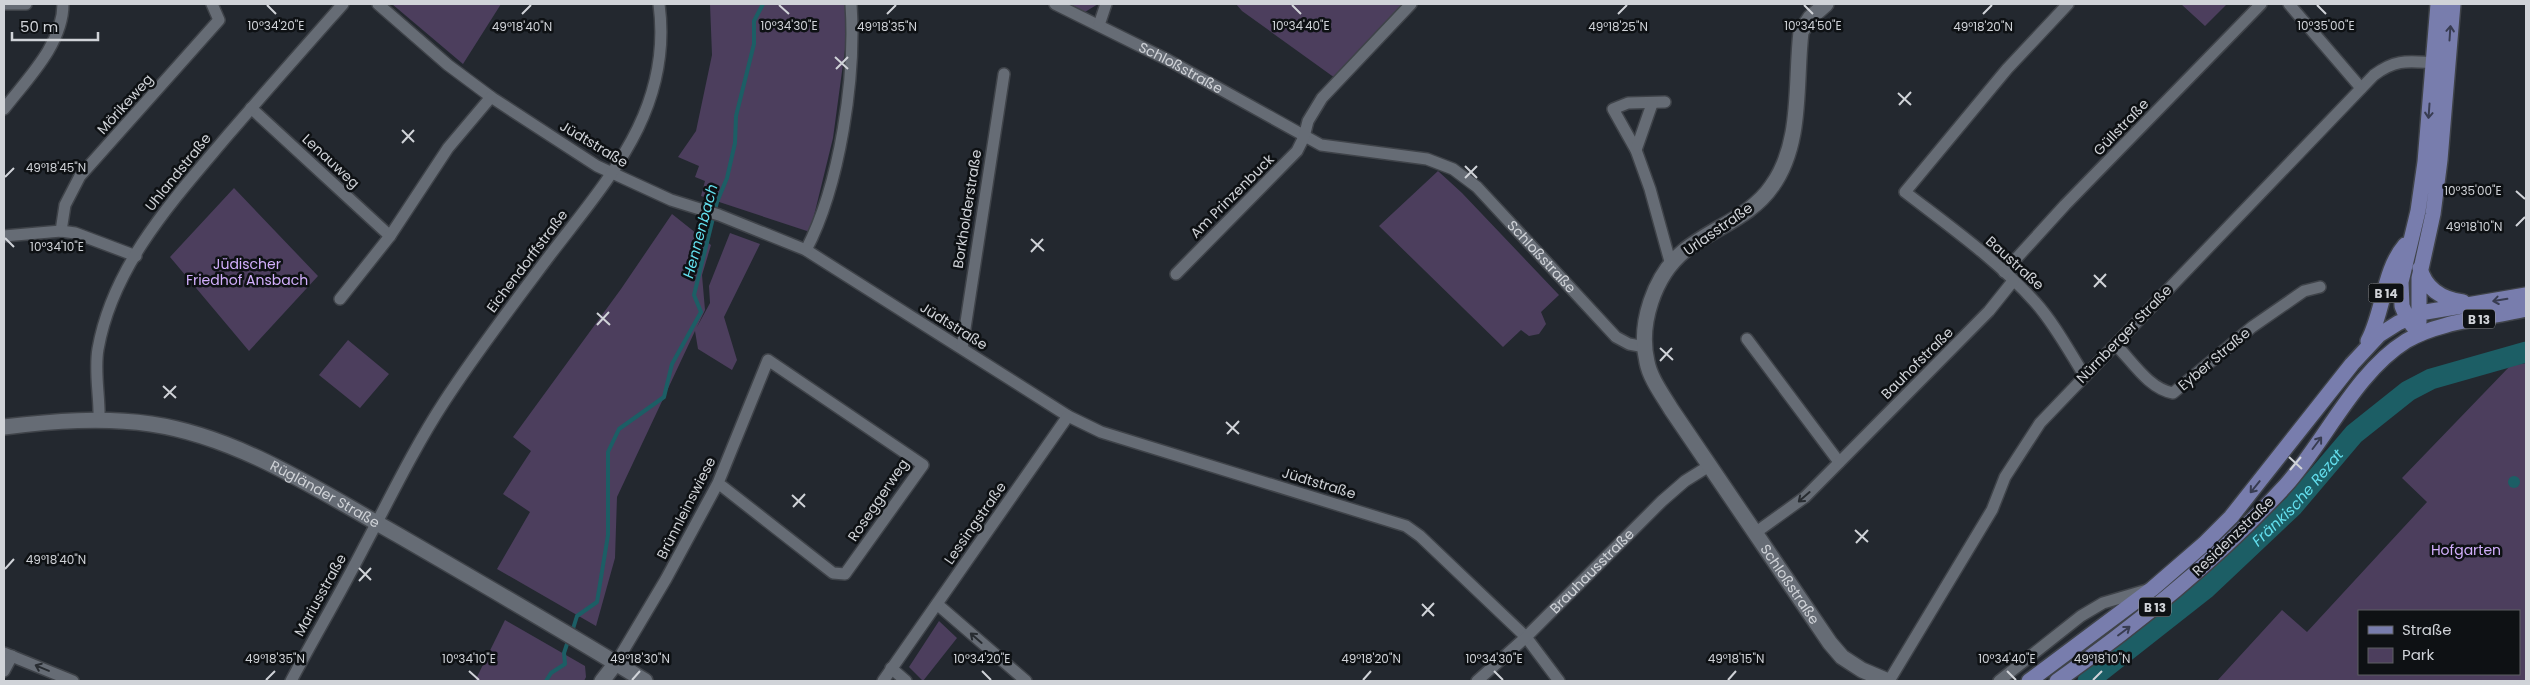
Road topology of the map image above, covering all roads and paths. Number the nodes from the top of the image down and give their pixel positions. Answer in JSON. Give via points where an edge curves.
{"nodes":[{"id":1,"x":4,"y":4,"type":"edge"},
{"id":2,"x":26,"y":4,"type":"edge"},
{"id":3,"x":63,"y":4,"type":"edge"},
{"id":4,"x":212,"y":4,"type":"edge"},
{"id":5,"x":343,"y":4,"type":"edge"},
{"id":6,"x":378,"y":4,"type":"edge"},
{"id":7,"x":659,"y":4,"type":"edge"},
{"id":8,"x":851,"y":4,"type":"edge"},
{"id":9,"x":1054,"y":4,"type":"edge"},
{"id":10,"x":1106,"y":4,"type":"edge"},
{"id":11,"x":1411,"y":4,"type":"edge"},
{"id":12,"x":1826,"y":4,"type":"edge"},
{"id":13,"x":2068,"y":4,"type":"edge"},
{"id":14,"x":2261,"y":4,"type":"edge"},
{"id":15,"x":2289,"y":4,"type":"edge"},
{"id":16,"x":2438,"y":4,"type":"edge"},
{"id":17,"x":2453,"y":4,"type":"edge"},
{"id":18,"x":1099,"y":25,"type":"junction"},
{"id":19,"x":2432,"y":63,"type":"junction"},
{"id":20,"x":2448,"y":63,"type":"junction"},
{"id":21,"x":1004,"y":74,"type":"dead end"},
{"id":22,"x":2360,"y":88,"type":"junction"},
{"id":23,"x":491,"y":96,"type":"junction"},
{"id":24,"x":1665,"y":102,"type":"dead end"},
{"id":25,"x":1652,"y":104,"type":"junction"},
{"id":26,"x":251,"y":108,"type":"junction"},
{"id":27,"x":4,"y":109,"type":"edge"},
{"id":28,"x":1304,"y":137,"type":"junction"},
{"id":29,"x":1636,"y":150,"type":"junction"},
{"id":30,"x":613,"y":174,"type":"junction"},
{"id":31,"x":61,"y":231,"type":"junction"},
{"id":32,"x":4,"y":236,"type":"edge"},
{"id":33,"x":390,"y":236,"type":"junction"},
{"id":34,"x":2410,"y":239,"type":"junction"},
{"id":35,"x":806,"y":250,"type":"junction"},
{"id":36,"x":136,"y":256,"type":"junction"},
{"id":37,"x":1671,"y":265,"type":"junction"},
{"id":38,"x":2420,"y":268,"type":"junction"},
{"id":39,"x":2004,"y":272,"type":"junction"},
{"id":40,"x":1176,"y":274,"type":"dead end"},
{"id":41,"x":2013,"y":281,"type":"junction"},
{"id":42,"x":2320,"y":287,"type":"dead end"},
{"id":43,"x":2526,"y":295,"type":"edge"},
{"id":44,"x":340,"y":299,"type":"dead end"},
{"id":45,"x":2474,"y":304,"type":"junction"},
{"id":46,"x":2526,"y":309,"type":"edge"},
{"id":47,"x":2416,"y":326,"type":"junction"},
{"id":48,"x":1747,"y":339,"type":"dead end"},
{"id":49,"x":2116,"y":345,"type":"junction"},
{"id":50,"x":1645,"y":347,"type":"junction"},
{"id":51,"x":962,"y":348,"type":"junction"},
{"id":52,"x":2364,"y":349,"type":"junction"},
{"id":53,"x":768,"y":360,"type":"joint"},
{"id":54,"x":2084,"y":375,"type":"junction"},
{"id":55,"x":1068,"y":416,"type":"junction"},
{"id":56,"x":99,"y":420,"type":"junction"},
{"id":57,"x":4,"y":427,"type":"edge"},
{"id":58,"x":1839,"y":462,"type":"junction"},
{"id":59,"x":1709,"y":466,"type":"junction"},
{"id":60,"x":718,"y":483,"type":"junction"},
{"id":61,"x":376,"y":523,"type":"junction"},
{"id":62,"x":1755,"y":533,"type":"junction"},
{"id":63,"x":2152,"y":589,"type":"junction"},
{"id":64,"x":936,"y":604,"type":"junction"},
{"id":65,"x":1526,"y":637,"type":"junction"},
{"id":66,"x":8,"y":654,"type":"edge"},
{"id":67,"x":616,"y":662,"type":"junction"},
{"id":68,"x":892,"y":668,"type":"junction"},
{"id":69,"x":4,"y":671,"type":"edge"},
{"id":70,"x":73,"y":681,"type":"edge"},
{"id":71,"x":290,"y":681,"type":"edge"},
{"id":72,"x":602,"y":681,"type":"edge"},
{"id":73,"x":645,"y":681,"type":"edge"},
{"id":74,"x":883,"y":681,"type":"edge"},
{"id":75,"x":906,"y":681,"type":"edge"},
{"id":76,"x":1026,"y":681,"type":"edge"},
{"id":77,"x":1477,"y":681,"type":"edge"},
{"id":78,"x":1559,"y":681,"type":"edge"},
{"id":79,"x":1889,"y":681,"type":"edge"},
{"id":80,"x":1999,"y":681,"type":"edge"},
{"id":81,"x":2029,"y":681,"type":"edge"},
{"id":82,"x":2057,"y":681,"type":"edge"}],
"edges":[{"from":1,"to":2,"type":"street"},
{"from":3,"to":27,"type":"street","via":[[63,16],[53,44]]},
{"from":4,"to":31,"type":"street","name":"Mörikeweg","via":[[219,20],[80,176],[64,205]]},
{"from":5,"to":26,"type":"street","name":"Uhlandstraße"},
{"from":6,"to":23,"type":"street","name":"Jüdtstraße","via":[[448,65]]},
{"from":7,"to":30,"type":"street","name":"Eichendorffstraße","via":[[661,37],[654,86],[641,122]]},
{"from":8,"to":35,"type":"street","via":[[851,78],[838,152],[818,228]]},
{"from":9,"to":18,"type":"street","name":"Schloßstraße"},
{"from":10,"to":18,"type":"street"},
{"from":11,"to":28,"type":"street","name":"Am Prinzenbuck","via":[[1322,98],[1308,121]]},
{"from":12,"to":37,"type":"street","name":"Urlasstraße","via":[[1800,32],[1794,128],[1784,164],[1772,187],[1755,205],[1684,251]]},
{"from":13,"to":39,"type":"street","name":"Baustraße","via":[[2006,68],[1905,192]]},
{"from":14,"to":39,"type":"street","name":"Güllstraße"},
{"from":15,"to":22,"type":"street"},
{"from":16,"to":19,"type":"main road","number":"B 14"},
{"from":20,"to":17,"type":"main road","number":"B 14","one_way":true},
{"from":18,"to":28,"type":"street","name":"Schloßstraße"},
{"from":19,"to":20,"type":"street","name":"Nürnberger Straße"},
{"from":19,"to":22,"type":"street","name":"Nürnberger Straße","via":[[2398,62],[2387,65]]},
{"from":19,"to":34,"type":"main road","number":"B 14","one_way":true,"via":[[2425,162],[2420,201]]},
{"from":20,"to":38,"type":"main road","number":"B 14","via":[[2433,214]]},
{"from":21,"to":51,"type":"street","name":"Borkholderstraße"},
{"from":22,"to":49,"type":"street","name":"Nürnberger Straße"},
{"from":23,"to":30,"type":"street","name":"Jüdtstraße"},
{"from":23,"to":33,"type":"street","via":[[448,148]]},
{"from":24,"to":25,"type":"street"},
{"from":25,"to":29,"type":"street"},
{"from":25,"to":29,"type":"street","via":[[1628,103],[1613,109]]},
{"from":26,"to":33,"type":"street","name":"Lenauweg"},
{"from":26,"to":36,"type":"street","name":"Uhlandstraße","via":[[162,213]]},
{"from":28,"to":40,"type":"street","name":"Am Prinzenbuck","via":[[1297,151]]},
{"from":28,"to":50,"type":"street","name":"Schloßstraße","via":[[1321,145],[1427,159],[1453,169],[1477,187],[1616,337]]},
{"from":29,"to":37,"type":"street"},
{"from":30,"to":35,"type":"street","name":"Jüdtstraße","via":[[671,200]]},
{"from":30,"to":61,"type":"street","name":"Eichendorffstraße","via":[[444,402]]},
{"from":31,"to":32,"type":"street"},
{"from":31,"to":36,"type":"street","via":[[100,241]]},
{"from":33,"to":44,"type":"street"},
{"from":34,"to":47,"type":"main road","number":"B 14","via":[[2400,294]]},
{"from":34,"to":52,"type":"main road","number":"B 14","via":[[2396,259],[2382,310]]},
{"from":35,"to":51,"type":"street","name":"Jüdtstraße"},
{"from":36,"to":56,"type":"street","name":"Uhlandstraße","via":[[118,288],[98,350]]},
{"from":37,"to":50,"type":"street","name":"Urlasstraße","via":[[1650,304]]},
{"from":38,"to":45,"type":"main road","number":"B 13","via":[[2424,280],[2435,292],[2451,300]]},
{"from":38,"to":47,"type":"main road","number":"B 14"},
{"from":39,"to":41,"type":"street","name":"Baustraße"},
{"from":41,"to":54,"type":"street","name":"Baustraße","via":[[2051,323]]},
{"from":41,"to":58,"type":"street","name":"Bauhofstraße","via":[[1989,311]]},
{"from":42,"to":49,"type":"street","name":"Eyber Straße","via":[[2304,291],[2252,327],[2173,393],[2154,385]]},
{"from":43,"to":45,"type":"main road","number":"B 13","one_way":true},
{"from":45,"to":47,"type":"main road","number":"B 13"},
{"from":46,"to":47,"type":"main road","number":"B 13"},
{"from":47,"to":52,"type":"main road","number":"B 13","via":[[2388,328]]},
{"from":82,"to":47,"type":"main road","name":"Residenzstraße","number":"B 13","one_way":true,"via":[[2139,620],[2247,526],[2288,482],[2379,363]]},
{"from":48,"to":58,"type":"street"},
{"from":49,"to":54,"type":"street","name":"Nürnberger Straße"},
{"from":50,"to":59,"type":"street","name":"Schloßstraße","via":[[1651,374]]},
{"from":51,"to":55,"type":"street","name":"Jüdtstraße"},
{"from":52,"to":63,"type":"main road","name":"Residenzstraße","number":"B 13","one_way":true,"via":[[2231,517]]},
{"from":53,"to":60,"type":"street","name":"Brünnleinswiese"},
{"from":53,"to":60,"type":"street","name":"Roseggerweg","via":[[923,466],[845,574],[833,572]]},
{"from":54,"to":79,"type":"street","name":"Nürnberger Straße","via":[[2040,423],[2010,470],[1992,510]]},
{"from":55,"to":64,"type":"street","name":"Lessingstraße"},
{"from":55,"to":65,"type":"street","name":"Jüdtstraße","via":[[1101,432],[1406,526]]},
{"from":56,"to":57,"type":"street","name":"Rügländer Straße"},
{"from":56,"to":61,"type":"street","name":"Rügländer Straße","via":[[152,424],[218,443],[250,455]]},
{"from":58,"to":62,"type":"street","name":"Bauhofstraße","one_way":true,"via":[[1805,497]]},
{"from":59,"to":62,"type":"street","name":"Schloßstraße"},
{"from":59,"to":65,"type":"street","name":"Brauhausstraße","via":[[1685,481],[1662,502]]},
{"from":60,"to":67,"type":"street","name":"Brünnleinswiese","via":[[666,580]]},
{"from":61,"to":67,"type":"street","name":"Rügländer Straße"},
{"from":61,"to":71,"type":"street","name":"Mariusstraße"},
{"from":62,"to":79,"type":"street","name":"Schloßstraße","via":[[1813,621],[1842,657]]},
{"from":63,"to":80,"type":"street","via":[[2104,603],[2081,616]]},
{"from":63,"to":81,"type":"main road","name":"Residenzstraße","number":"B 13"},
{"from":64,"to":68,"type":"street","name":"Lessingstraße"},
{"from":76,"to":64,"type":"street","one_way":true},
{"from":65,"to":77,"type":"street","name":"Brauhausstraße"},
{"from":65,"to":78,"type":"street","name":"Jüdtstraße"},
{"from":66,"to":69,"type":"street"},
{"from":70,"to":66,"type":"street","one_way":true},
{"from":67,"to":72,"type":"street"},
{"from":67,"to":73,"type":"street"},
{"from":68,"to":74,"type":"street","name":"Lessingstraße"},
{"from":68,"to":75,"type":"street"}]}
